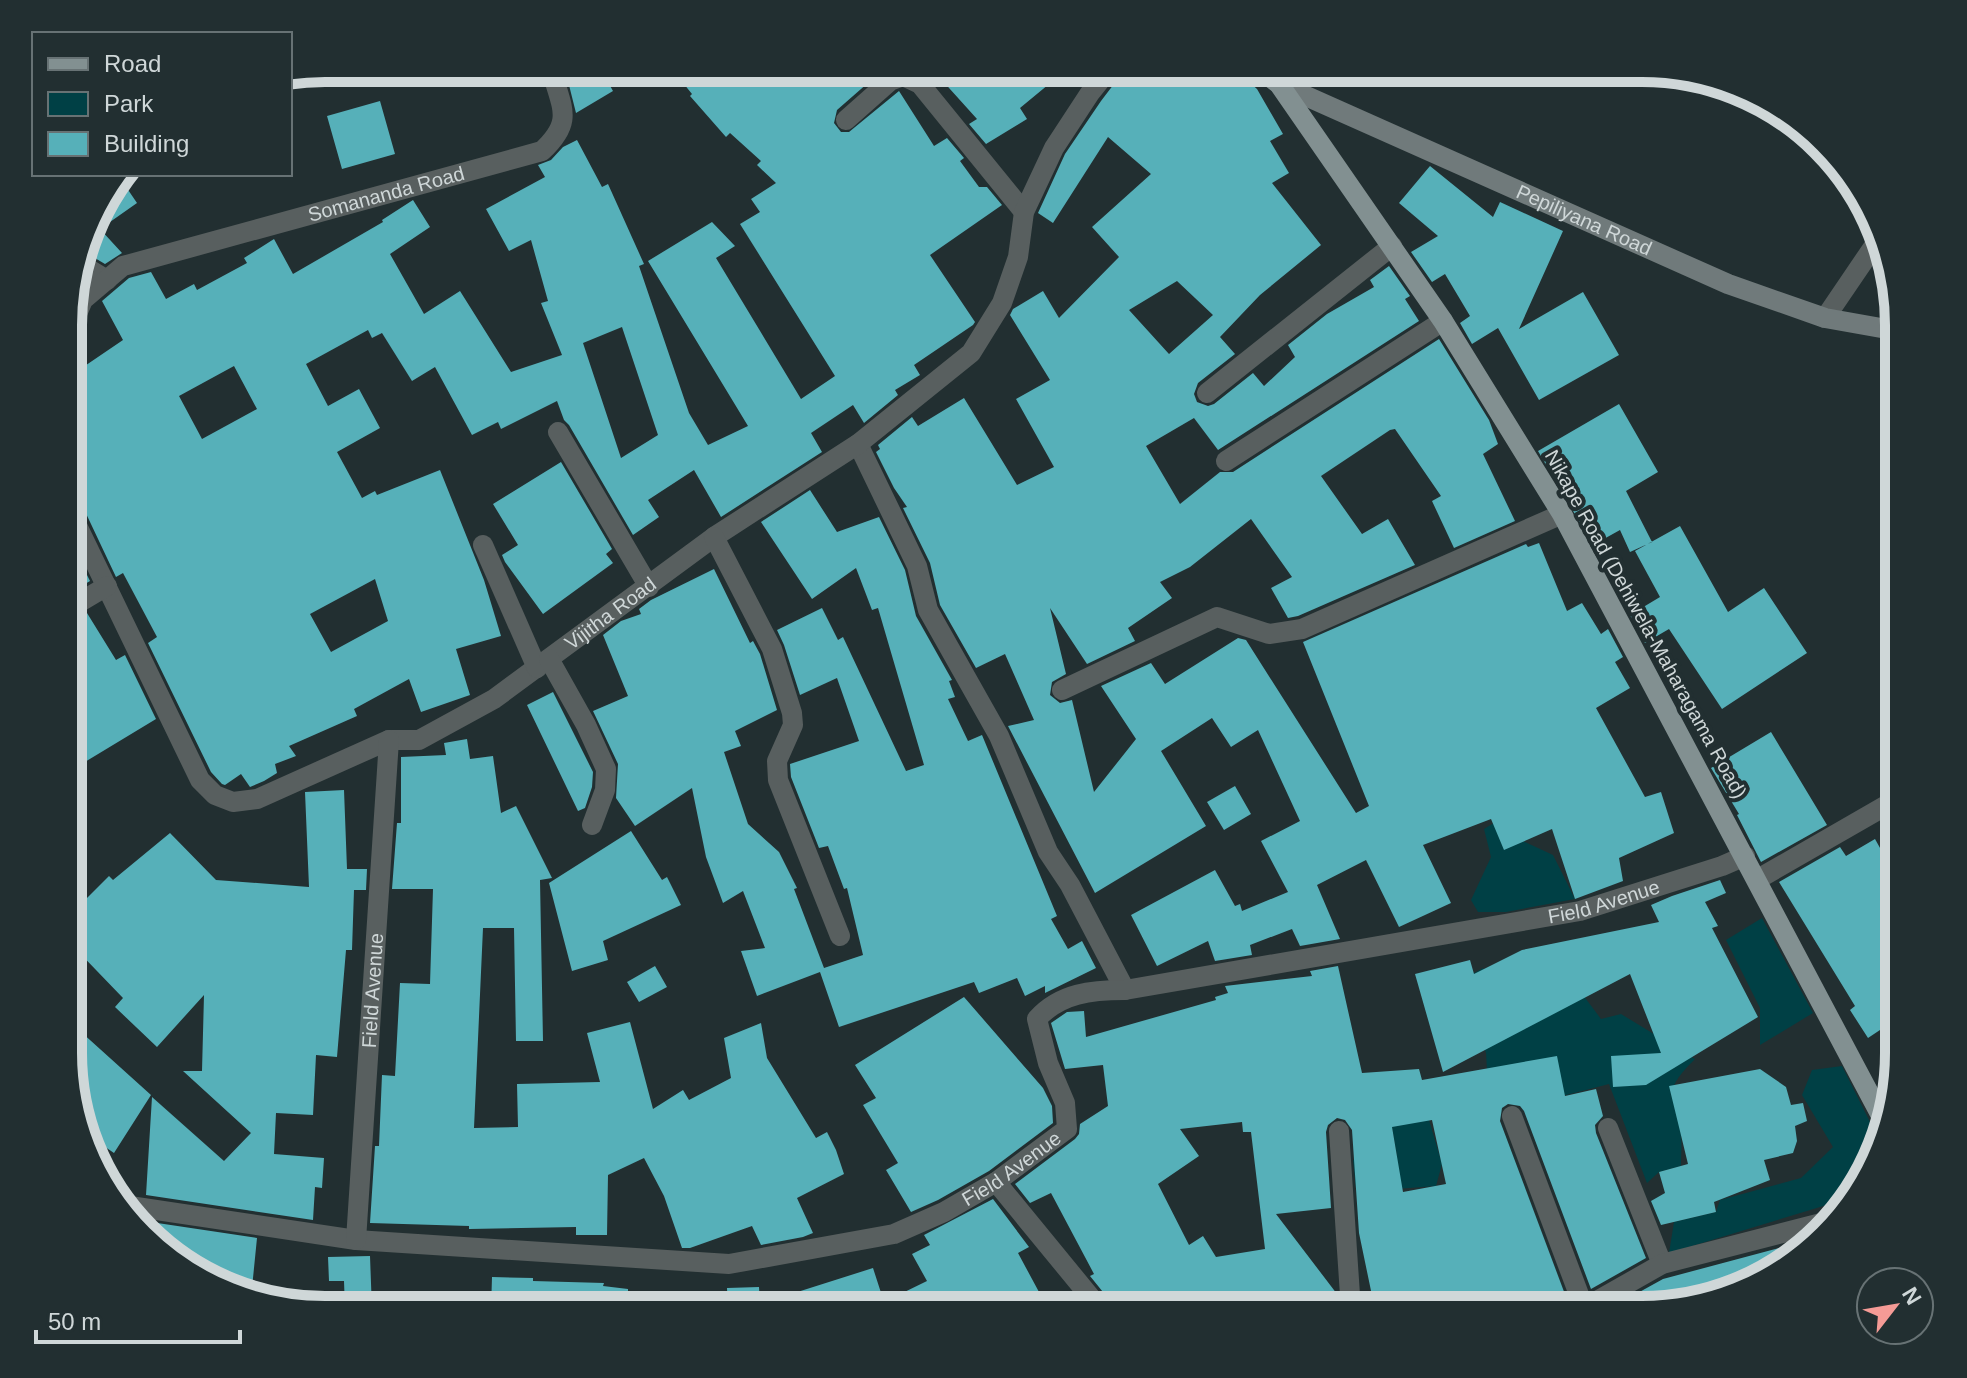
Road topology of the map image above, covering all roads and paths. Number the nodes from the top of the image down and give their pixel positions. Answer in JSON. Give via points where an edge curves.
{"nodes":[{"id":1,"x":555,"y":82,"type":"edge"},
{"id":2,"x":888,"y":82,"type":"edge"},
{"id":3,"x":917,"y":82,"type":"edge"},
{"id":4,"x":1098,"y":83,"type":"edge"},
{"id":5,"x":1279,"y":84,"type":"joint"},
{"id":6,"x":846,"y":120,"type":"dead end"},
{"id":7,"x":1024,"y":212,"type":"junction"},
{"id":8,"x":1392,"y":246,"type":"junction"},
{"id":9,"x":1872,"y":248,"type":"edge"},
{"id":10,"x":89,"y":269,"type":"edge"},
{"id":11,"x":107,"y":280,"type":"junction"},
{"id":12,"x":84,"y":300,"type":"edge"},
{"id":13,"x":1825,"y":318,"type":"junction"},
{"id":14,"x":1443,"y":321,"type":"junction"},
{"id":15,"x":1884,"y":329,"type":"edge"},
{"id":16,"x":1207,"y":393,"type":"dead end"},
{"id":17,"x":558,"y":432,"type":"dead end"},
{"id":18,"x":858,"y":444,"type":"junction"},
{"id":19,"x":1226,"y":461,"type":"dead end"},
{"id":20,"x":1562,"y":514,"type":"junction"},
{"id":21,"x":82,"y":536,"type":"edge"},
{"id":22,"x":714,"y":537,"type":"junction"},
{"id":23,"x":483,"y":545,"type":"dead end"},
{"id":24,"x":107,"y":586,"type":"junction"},
{"id":25,"x":649,"y":587,"type":"junction"},
{"id":26,"x":82,"y":601,"type":"edge"},
{"id":27,"x":543,"y":664,"type":"junction"},
{"id":28,"x":1062,"y":690,"type":"dead end"},
{"id":29,"x":389,"y":740,"type":"junction"},
{"id":30,"x":1884,"y":807,"type":"edge"},
{"id":31,"x":592,"y":825,"type":"dead end"},
{"id":32,"x":1745,"y":856,"type":"junction"},
{"id":33,"x":1758,"y":879,"type":"junction"},
{"id":34,"x":840,"y":936,"type":"dead end"},
{"id":35,"x":1125,"y":990,"type":"junction"},
{"id":36,"x":1878,"y":1109,"type":"edge"},
{"id":37,"x":1512,"y":1116,"type":"dead end"},
{"id":38,"x":1608,"y":1128,"type":"dead end"},
{"id":39,"x":1339,"y":1131,"type":"dead end"},
{"id":40,"x":996,"y":1182,"type":"junction"},
{"id":41,"x":138,"y":1207,"type":"edge"},
{"id":42,"x":1814,"y":1225,"type":"edge"},
{"id":43,"x":356,"y":1240,"type":"junction"},
{"id":44,"x":1662,"y":1264,"type":"junction"},
{"id":45,"x":1089,"y":1296,"type":"edge"},
{"id":46,"x":1350,"y":1296,"type":"edge"},
{"id":47,"x":1578,"y":1296,"type":"edge"},
{"id":48,"x":1606,"y":1296,"type":"edge"}],
"edges":[{"from":1,"to":11,"type":"street","name":"Somananda Road","via":[[564,120],[557,137],[542,151],[139,260]]},
{"from":2,"to":6,"type":"street"},
{"from":3,"to":7,"type":"street"},
{"from":4,"to":7,"type":"street","name":"Vijitha Road","via":[[1054,148]]},
{"from":5,"to":8,"type":"main road","name":"Nikape Road (Dehiwela-Maharagama Road)"},
{"from":5,"to":13,"type":"main road","name":"Pepiliyana Road","via":[[1728,284]]},
{"from":7,"to":18,"type":"street","name":"Vijitha Road","via":[[1018,257],[1002,303],[971,353]]},
{"from":8,"to":14,"type":"main road","name":"Nikape Road (Dehiwela-Maharagama Road)"},
{"from":8,"to":16,"type":"street"},
{"from":9,"to":13,"type":"street"},
{"from":10,"to":11,"type":"street"},
{"from":11,"to":12,"type":"street"},
{"from":13,"to":15,"type":"main road","name":"Pepiliyana Road"},
{"from":14,"to":19,"type":"street"},
{"from":14,"to":20,"type":"main road","name":"Nikape Road (Dehiwela-Maharagama Road)"},
{"from":17,"to":25,"type":"street"},
{"from":18,"to":22,"type":"street","name":"Vijitha Road"},
{"from":18,"to":35,"type":"street","via":[[917,566],[928,610],[999,736],[1048,852]]},
{"from":20,"to":28,"type":"street","via":[[1302,629],[1269,634],[1217,617]]},
{"from":20,"to":32,"type":"main road","name":"Nikape Road (Dehiwela-Maharagama Road)"},
{"from":21,"to":24,"type":"street","name":"Vijitha Road"},
{"from":22,"to":25,"type":"street","name":"Vijitha Road"},
{"from":22,"to":34,"type":"street","via":[[772,649],[793,725],[777,761],[778,780]]},
{"from":23,"to":27,"type":"street"},
{"from":24,"to":26,"type":"street"},
{"from":24,"to":29,"type":"street","name":"Vijitha Road","via":[[200,780],[215,795],[233,802],[257,799]]},
{"from":25,"to":27,"type":"street","name":"Vijitha Road"},
{"from":27,"to":29,"type":"street","name":"Vijitha Road","via":[[494,699],[419,740]]},
{"from":27,"to":31,"type":"street","via":[[586,725],[606,769],[605,790]]},
{"from":29,"to":43,"type":"street","name":"Field Avenue"},
{"from":30,"to":33,"type":"street"},
{"from":32,"to":33,"type":"main road","name":"Nikape Road (Dehiwela-Maharagama Road)"},
{"from":32,"to":35,"type":"street","name":"Field Avenue","via":[[1580,911]]},
{"from":33,"to":36,"type":"main road","name":"Nikape Road (Dehiwela-Maharagama Road)"},
{"from":35,"to":40,"type":"street","name":"Field Avenue","via":[[1088,990],[1048,1006],[1037,1019],[1065,1103],[1067,1129]]},
{"from":37,"to":47,"type":"street"},
{"from":38,"to":44,"type":"street"},
{"from":39,"to":46,"type":"street"},
{"from":40,"to":43,"type":"street","name":"Field Avenue","via":[[894,1234],[729,1264]]},
{"from":40,"to":45,"type":"street"},
{"from":41,"to":43,"type":"street","name":"Field Avenue"},
{"from":42,"to":44,"type":"street"},
{"from":44,"to":48,"type":"street"}]}
